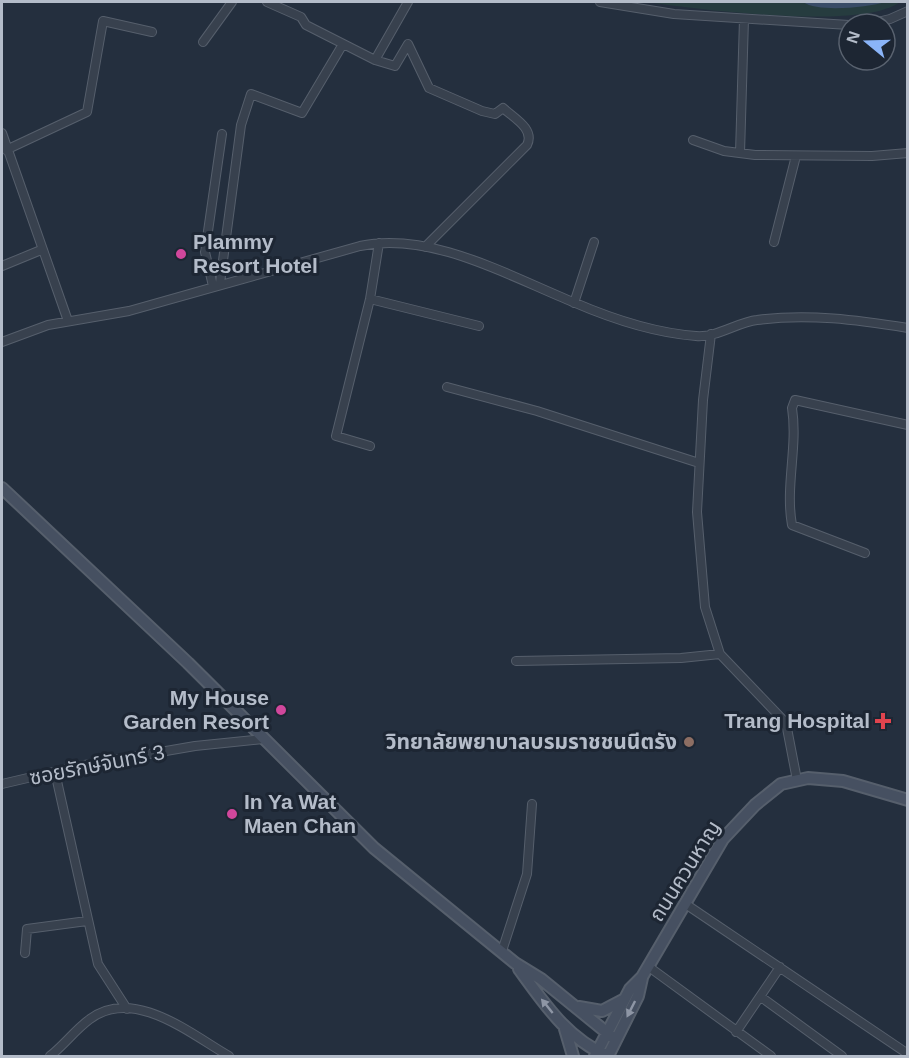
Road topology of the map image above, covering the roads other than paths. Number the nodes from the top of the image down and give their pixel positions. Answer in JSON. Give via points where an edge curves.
{"nodes":[{"id":1,"x":232,"y":2,"type":"edge"},
{"id":2,"x":267,"y":2,"type":"edge"},
{"id":3,"x":408,"y":2,"type":"edge"},
{"id":4,"x":600,"y":2,"type":"edge"},
{"id":5,"x":744,"y":19,"type":"junction"},
{"id":6,"x":837,"y":24,"type":"edge"},
{"id":7,"x":152,"y":32,"type":"dead end"},
{"id":8,"x":203,"y":42,"type":"dead end"},
{"id":9,"x":343,"y":44,"type":"junction"},
{"id":10,"x":375,"y":60,"type":"junction"},
{"id":11,"x":2,"y":133,"type":"edge"},
{"id":12,"x":222,"y":135,"type":"dead end"},
{"id":13,"x":693,"y":140,"type":"dead end"},
{"id":14,"x":6,"y":150,"type":"junction"},
{"id":15,"x":740,"y":153,"type":"junction"},
{"id":16,"x":908,"y":153,"type":"edge"},
{"id":17,"x":796,"y":156,"type":"junction"},
{"id":18,"x":594,"y":242,"type":"dead end"},
{"id":19,"x":774,"y":242,"type":"dead end"},
{"id":20,"x":379,"y":243,"type":"junction"},
{"id":21,"x":424,"y":246,"type":"junction"},
{"id":22,"x":41,"y":250,"type":"junction"},
{"id":23,"x":2,"y":266,"type":"edge"},
{"id":24,"x":216,"y":285,"type":"junction"},
{"id":25,"x":370,"y":299,"type":"junction"},
{"id":26,"x":574,"y":303,"type":"junction"},
{"id":27,"x":68,"y":321,"type":"junction"},
{"id":28,"x":478,"y":326,"type":"dead end"},
{"id":29,"x":908,"y":328,"type":"edge"},
{"id":30,"x":711,"y":334,"type":"junction"},
{"id":31,"x":2,"y":342,"type":"edge"},
{"id":32,"x":447,"y":387,"type":"dead end"},
{"id":33,"x":908,"y":424,"type":"edge"},
{"id":34,"x":370,"y":446,"type":"dead end"},
{"id":35,"x":699,"y":463,"type":"junction"},
{"id":36,"x":2,"y":489,"type":"edge"},
{"id":37,"x":865,"y":553,"type":"dead end"},
{"id":38,"x":720,"y":654,"type":"junction"},
{"id":39,"x":516,"y":661,"type":"dead end"},
{"id":40,"x":263,"y":739,"type":"junction"},
{"id":41,"x":55,"y":772,"type":"junction"},
{"id":42,"x":797,"y":780,"type":"junction"},
{"id":43,"x":2,"y":784,"type":"edge"},
{"id":44,"x":908,"y":800,"type":"edge"},
{"id":45,"x":532,"y":804,"type":"dead end"},
{"id":46,"x":687,"y":905,"type":"junction"},
{"id":47,"x":87,"y":921,"type":"junction"},
{"id":48,"x":502,"y":951,"type":"junction"},
{"id":49,"x":26,"y":953,"type":"dead end"},
{"id":50,"x":515,"y":963,"type":"junction"},
{"id":51,"x":649,"y":967,"type":"junction"},
{"id":52,"x":780,"y":967,"type":"junction"},
{"id":53,"x":642,"y":977,"type":"junction"},
{"id":54,"x":762,"y":997,"type":"junction"},
{"id":55,"x":624,"y":1000,"type":"junction"},
{"id":56,"x":576,"y":1006,"type":"junction"},
{"id":57,"x":127,"y":1009,"type":"junction"},
{"id":58,"x":565,"y":1029,"type":"junction"},
{"id":59,"x":736,"y":1032,"type":"junction"},
{"id":60,"x":611,"y":1037,"type":"junction"},
{"id":61,"x":903,"y":1054,"type":"edge"},
{"id":62,"x":602,"y":1055,"type":"edge"},
{"id":63,"x":50,"y":1056,"type":"edge"},
{"id":64,"x":229,"y":1056,"type":"edge"},
{"id":65,"x":573,"y":1056,"type":"edge"},
{"id":66,"x":771,"y":1056,"type":"edge"},
{"id":67,"x":842,"y":1056,"type":"edge"}],
"edges":[{"from":1,"to":8,"type":"street"},
{"from":2,"to":9,"type":"street","via":[[301,17],[306,25]]},
{"from":3,"to":10,"type":"street"},
{"from":4,"to":5,"type":"street","via":[[639,10]]},
{"from":5,"to":6,"type":"street"},
{"from":5,"to":15,"type":"street"},
{"from":7,"to":14,"type":"street","via":[[103,21],[87,112]]},
{"from":9,"to":10,"type":"street"},
{"from":9,"to":24,"type":"street","via":[[302,113],[251,94],[241,125]]},
{"from":10,"to":21,"type":"street","via":[[395,66],[408,44],[429,88],[482,111],[495,114],[503,108],[529,132],[527,145]]},
{"from":11,"to":14,"type":"street"},
{"from":12,"to":24,"type":"street","via":[[206,252]]},
{"from":13,"to":15,"type":"street"},
{"from":14,"to":22,"type":"street"},
{"from":15,"to":17,"type":"street"},
{"from":16,"to":17,"type":"street"},
{"from":17,"to":19,"type":"street"},
{"from":18,"to":26,"type":"street"},
{"from":20,"to":21,"type":"street"},
{"from":20,"to":24,"type":"street"},
{"from":20,"to":25,"type":"street"},
{"from":21,"to":26,"type":"street","via":[[513,275]]},
{"from":22,"to":23,"type":"street"},
{"from":22,"to":27,"type":"street"},
{"from":24,"to":27,"type":"street","via":[[129,310]]},
{"from":25,"to":28,"type":"street"},
{"from":25,"to":34,"type":"street","via":[[336,436]]},
{"from":26,"to":30,"type":"street","via":[[636,324],[698,337]]},
{"from":27,"to":31,"type":"street"},
{"from":29,"to":30,"type":"street","via":[[845,318],[795,317],[756,320]]},
{"from":30,"to":35,"type":"street"},
{"from":32,"to":35,"type":"street","via":[[548,414]]},
{"from":33,"to":37,"type":"street","via":[[795,400],[792,408],[794,461],[788,502],[792,525]]},
{"from":35,"to":38,"type":"street","via":[[699,564],[705,607]]},
{"from":36,"to":40,"type":"main road","via":[[90,569]]},
{"from":38,"to":39,"type":"street"},
{"from":38,"to":42,"type":"street","via":[[786,723]]},
{"from":40,"to":41,"type":"street","name":"ซอยรักษ์จันทร์ 3","via":[[195,746]]},
{"from":40,"to":48,"type":"main road","via":[[374,848]]},
{"from":41,"to":43,"type":"street","name":"ซอยรักษ์จันทร์ 3"},
{"from":41,"to":47,"type":"street"},
{"from":42,"to":44,"type":"main road","name":"ถนนควนหาญ","via":[[843,781]]},
{"from":42,"to":46,"type":"main road","name":"ถนนควนหาญ","via":[[781,783],[723,839],[696,882]]},
{"from":45,"to":48,"type":"street","via":[[527,874]]},
{"from":46,"to":51,"type":"main road","name":"ถนนควนหาญ"},
{"from":46,"to":52,"type":"street"},
{"from":47,"to":49,"type":"street","via":[[29,928]]},
{"from":47,"to":57,"type":"street","via":[[98,964]]},
{"from":48,"to":50,"type":"main road"},
{"from":50,"to":56,"type":"main road"},
{"from":58,"to":50,"type":"main road","one_way":true},
{"from":51,"to":53,"type":"main road","name":"ถนนควนหาญ"},
{"from":51,"to":59,"type":"street"},
{"from":52,"to":54,"type":"street"},
{"from":52,"to":61,"type":"street"},
{"from":53,"to":55,"type":"main road","name":"ถนนควนหาญ"},
{"from":53,"to":60,"type":"main road","name":"ถนนควนหาญ","one_way":true,"via":[[638,996]]},
{"from":54,"to":59,"type":"street"},
{"from":54,"to":67,"type":"street"},
{"from":55,"to":56,"type":"main road","via":[[602,1011]]},
{"from":55,"to":60,"type":"main road","name":"ถนนควนหาญ"},
{"from":56,"to":60,"type":"main road"},
{"from":57,"to":63,"type":"street","via":[[91,1018]]},
{"from":57,"to":64,"type":"street","via":[[157,1015]]},
{"from":58,"to":62,"type":"main road"},
{"from":58,"to":65,"type":"main road"},
{"from":59,"to":66,"type":"street"},
{"from":60,"to":62,"type":"main road","name":"ถนนควนหาญ"}]}
